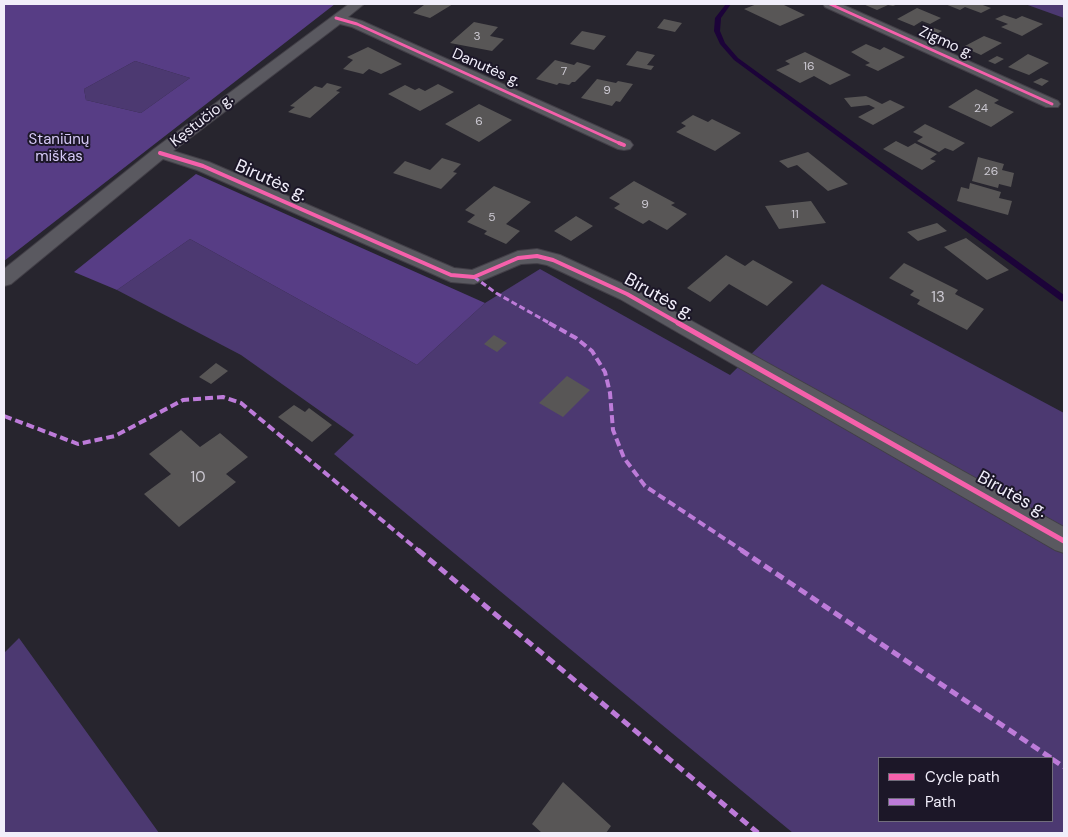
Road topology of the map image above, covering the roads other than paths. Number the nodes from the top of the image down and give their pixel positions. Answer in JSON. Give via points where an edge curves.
{"nodes":[{"id":1,"x":357,"y":4,"type":"edge"},
{"id":2,"x":830,"y":4,"type":"edge"},
{"id":3,"x":336,"y":18,"type":"junction"},
{"id":4,"x":1052,"y":104,"type":"dead end"},
{"id":5,"x":624,"y":145,"type":"dead end"},
{"id":6,"x":160,"y":153,"type":"junction"},
{"id":7,"x":4,"y":279,"type":"edge"},
{"id":8,"x":1064,"y":541,"type":"edge"}],
"edges":[{"from":1,"to":3,"type":"street","name":"Kęstučio g."},
{"from":2,"to":4,"type":"street","name":"Zigmo g."},
{"from":3,"to":5,"type":"street","name":"Danutės g.","via":[[357,24]]},
{"from":3,"to":6,"type":"street","name":"Kęstučio g."},
{"from":6,"to":7,"type":"street","name":"Kęstučio g."},
{"from":6,"to":8,"type":"street","name":"Birutės g.","via":[[203,166],[451,275],[474,278],[518,258],[537,256],[554,260],[628,294]]}]}
